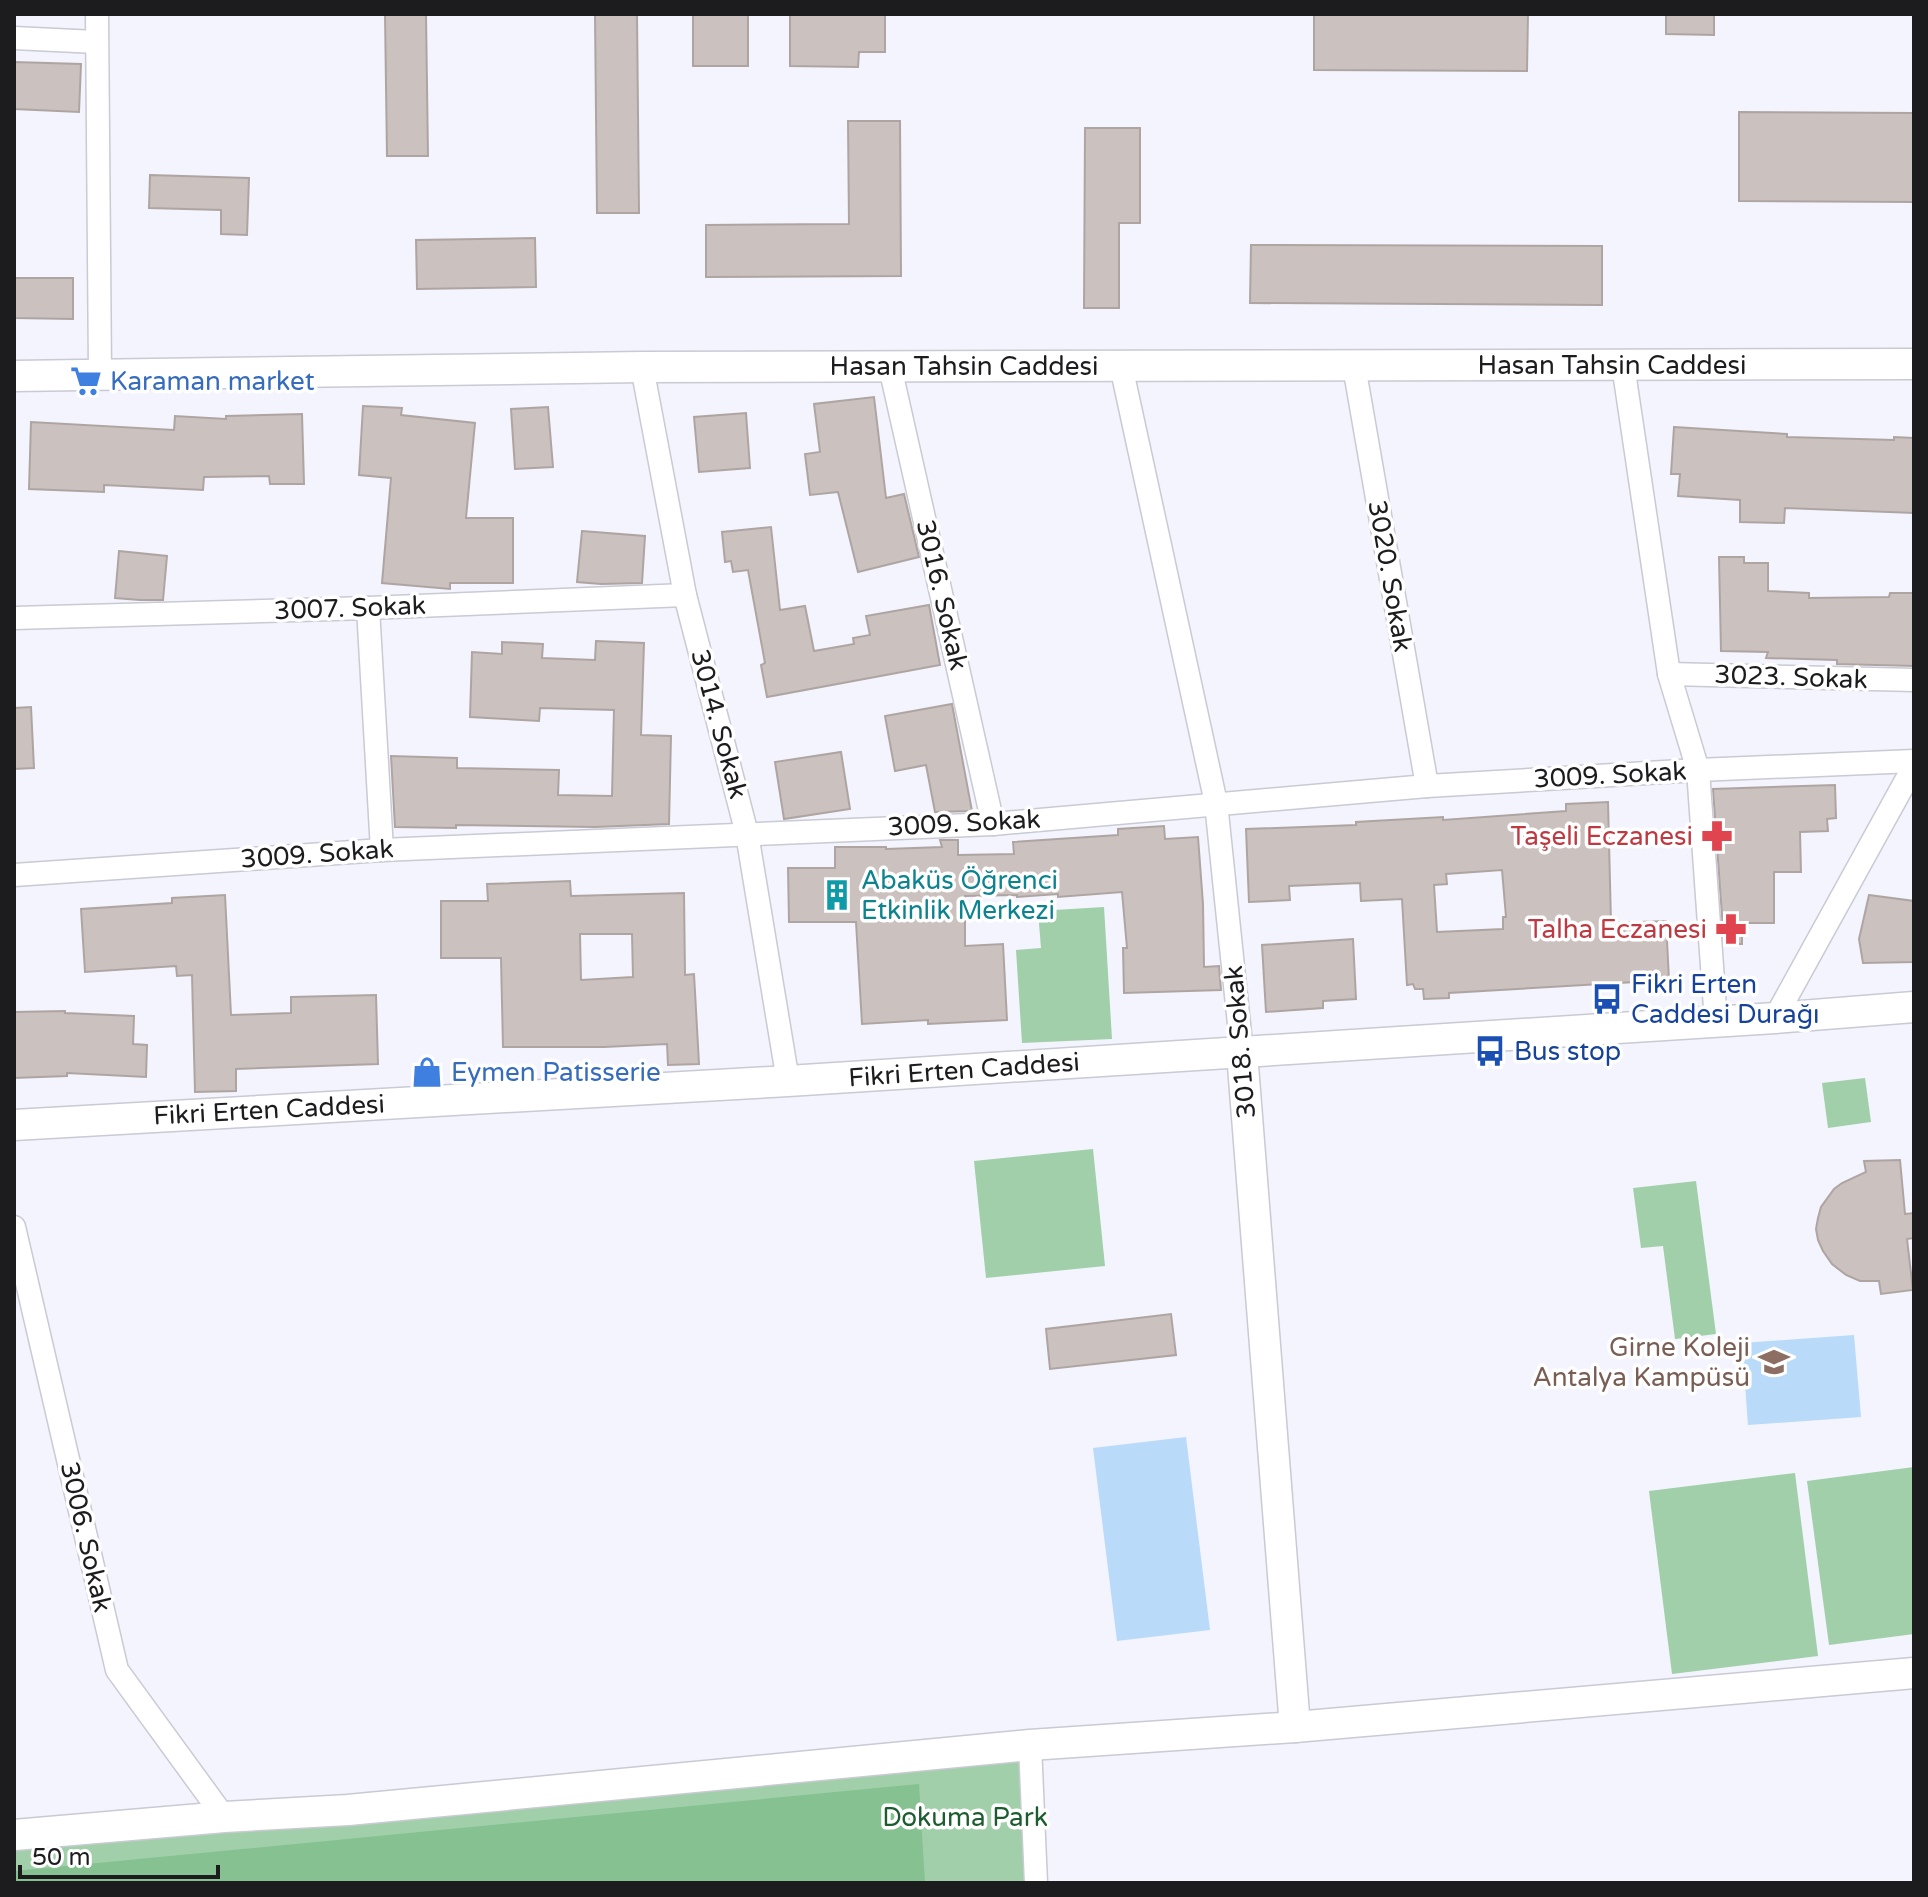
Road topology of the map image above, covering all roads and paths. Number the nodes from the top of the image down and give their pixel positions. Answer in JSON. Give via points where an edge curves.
{"nodes":[{"id":1,"x":97,"y":14,"type":"edge"},
{"id":2,"x":14,"y":38,"type":"edge"},
{"id":3,"x":96,"y":42,"type":"junction"},
{"id":4,"x":1914,"y":364,"type":"edge"},
{"id":5,"x":1623,"y":365,"type":"junction"},
{"id":6,"x":1121,"y":366,"type":"junction"},
{"id":7,"x":1354,"y":366,"type":"junction"},
{"id":8,"x":642,"y":367,"type":"junction"},
{"id":9,"x":890,"y":367,"type":"junction"},
{"id":10,"x":100,"y":374,"type":"junction"},
{"id":11,"x":14,"y":376,"type":"edge"},
{"id":12,"x":685,"y":595,"type":"junction"},
{"id":13,"x":368,"y":608,"type":"junction"},
{"id":14,"x":14,"y":618,"type":"edge"},
{"id":15,"x":1669,"y":674,"type":"junction"},
{"id":16,"x":1914,"y":680,"type":"edge"},
{"id":17,"x":1914,"y":764,"type":"edge"},
{"id":18,"x":1698,"y":770,"type":"junction"},
{"id":19,"x":1427,"y":786,"type":"junction"},
{"id":20,"x":1216,"y":803,"type":"junction"},
{"id":21,"x":993,"y":824,"type":"junction"},
{"id":22,"x":747,"y":834,"type":"junction"},
{"id":23,"x":382,"y":850,"type":"junction"},
{"id":24,"x":14,"y":875,"type":"edge"},
{"id":25,"x":1914,"y":1007,"type":"edge"},
{"id":26,"x":1775,"y":1018,"type":"junction"},
{"id":27,"x":1716,"y":1022,"type":"junction"},
{"id":28,"x":1242,"y":1053,"type":"junction"},
{"id":29,"x":788,"y":1081,"type":"junction"},
{"id":30,"x":14,"y":1125,"type":"edge"},
{"id":31,"x":14,"y":1227,"type":"edge"},
{"id":32,"x":1914,"y":1673,"type":"edge"},
{"id":33,"x":1295,"y":1727,"type":"junction"},
{"id":34,"x":1030,"y":1745,"type":"junction"},
{"id":35,"x":224,"y":1817,"type":"junction"},
{"id":36,"x":14,"y":1835,"type":"edge"},
{"id":37,"x":1036,"y":1883,"type":"edge"}],
"edges":[{"from":1,"to":3,"type":"street"},
{"from":2,"to":3,"type":"street"},
{"from":3,"to":10,"type":"street"},
{"from":4,"to":5,"type":"street","name":"Hasan Tahsin Caddesi"},
{"from":5,"to":7,"type":"street","name":"Hasan Tahsin Caddesi"},
{"from":5,"to":15,"type":"street"},
{"from":6,"to":7,"type":"street","name":"Hasan Tahsin Caddesi"},
{"from":6,"to":9,"type":"street","name":"Hasan Tahsin Caddesi"},
{"from":6,"to":20,"type":"street","name":"3018. Sokak"},
{"from":7,"to":19,"type":"street","name":"3020. Sokak"},
{"from":8,"to":9,"type":"street","name":"Hasan Tahsin Caddesi"},
{"from":8,"to":10,"type":"street","name":"Hasan Tahsin Caddesi"},
{"from":8,"to":12,"type":"street","name":"3014. Sokak"},
{"from":9,"to":21,"type":"street","name":"3016. Sokak"},
{"from":10,"to":11,"type":"street","name":"Hasan Tahsin Caddesi"},
{"from":12,"to":13,"type":"street","name":"3007. Sokak"},
{"from":12,"to":22,"type":"street","name":"3014. Sokak"},
{"from":13,"to":14,"type":"street","name":"3007. Sokak"},
{"from":13,"to":23,"type":"street"},
{"from":15,"to":16,"type":"street","name":"3023. Sokak"},
{"from":15,"to":18,"type":"street"},
{"from":17,"to":18,"type":"street","name":"3009. Sokak"},
{"from":17,"to":26,"type":"street"},
{"from":18,"to":19,"type":"street","name":"3009. Sokak"},
{"from":18,"to":27,"type":"street"},
{"from":19,"to":20,"type":"street","name":"3009. Sokak"},
{"from":20,"to":21,"type":"street","name":"3009. Sokak"},
{"from":20,"to":28,"type":"street","name":"3018. Sokak"},
{"from":21,"to":22,"type":"street","name":"3009. Sokak"},
{"from":22,"to":23,"type":"street","name":"3009. Sokak"},
{"from":22,"to":29,"type":"street","name":"3014. Sokak"},
{"from":23,"to":24,"type":"street","name":"3009. Sokak"},
{"from":25,"to":26,"type":"street","name":"Fikri Erten Caddesi"},
{"from":26,"to":27,"type":"street","name":"Fikri Erten Caddesi"},
{"from":27,"to":28,"type":"street","name":"Fikri Erten Caddesi"},
{"from":28,"to":29,"type":"street","name":"Fikri Erten Caddesi"},
{"from":28,"to":33,"type":"street","name":"3018. Sokak"},
{"from":29,"to":30,"type":"street","name":"Fikri Erten Caddesi"},
{"from":31,"to":35,"type":"street","name":"3006. Sokak","via":[[117,1670]]},
{"from":32,"to":33,"type":"street"},
{"from":33,"to":34,"type":"street"},
{"from":34,"to":35,"type":"street","via":[[348,1810]]},
{"from":34,"to":37,"type":"street"},
{"from":35,"to":36,"type":"street"}]}
